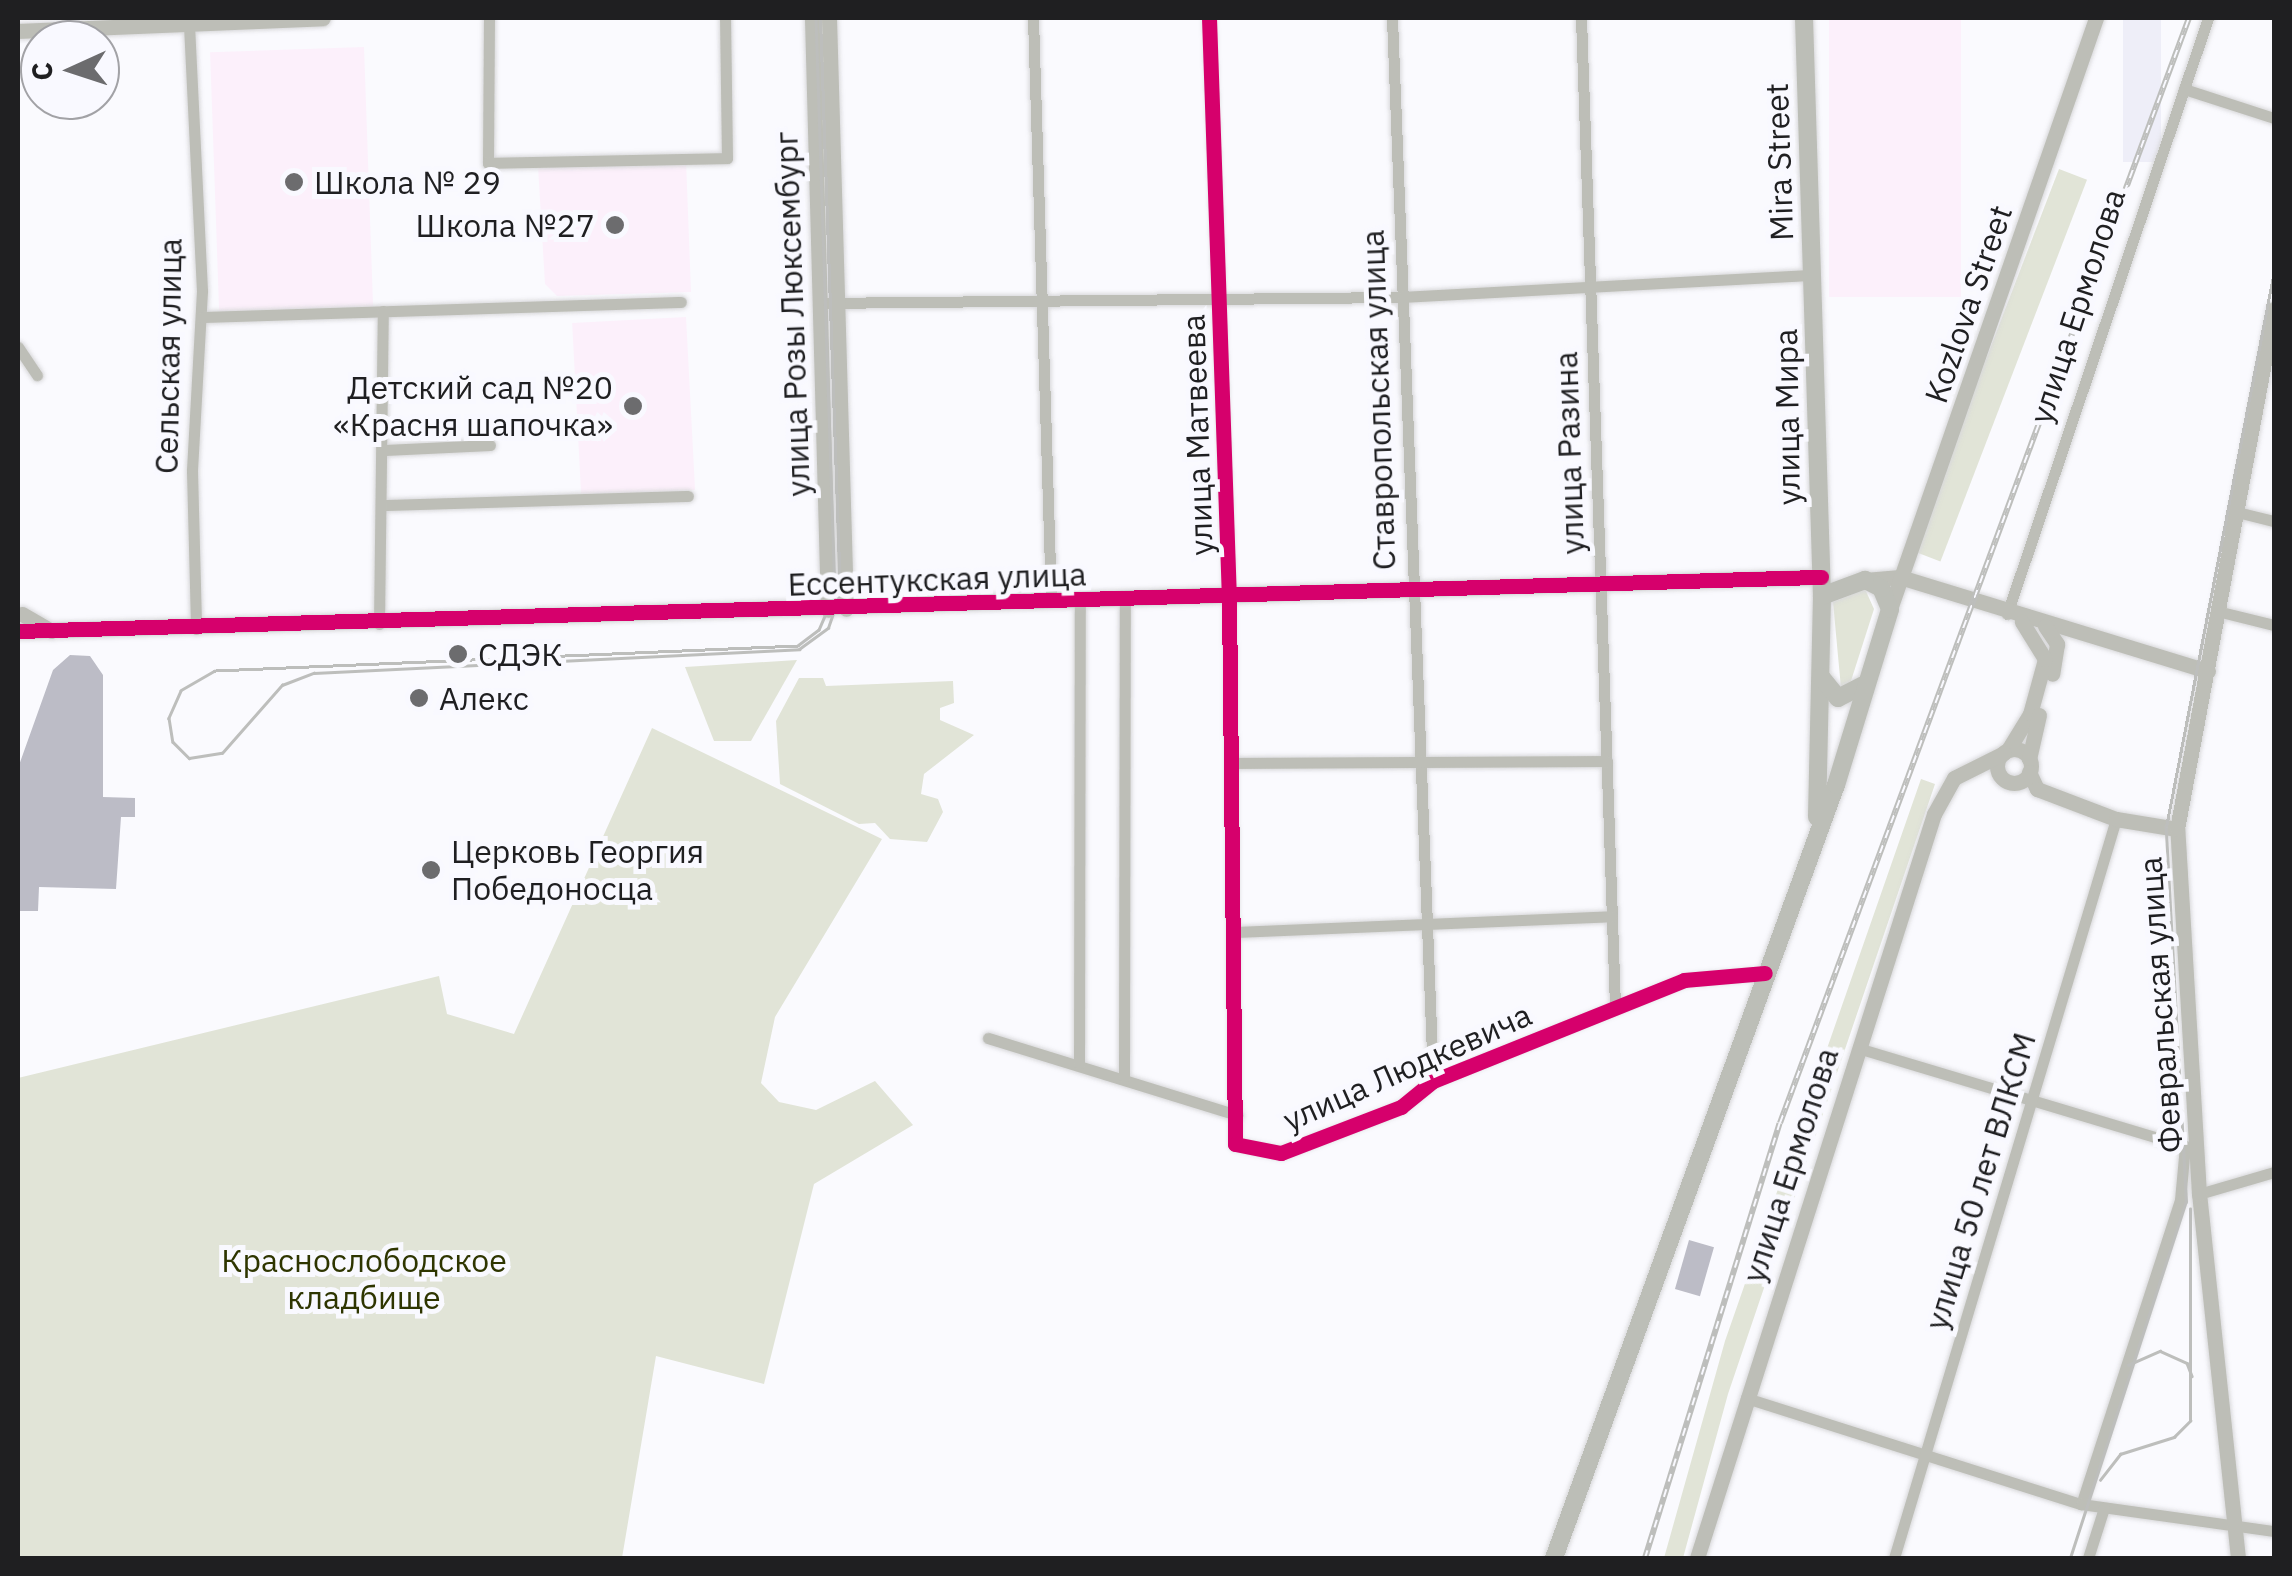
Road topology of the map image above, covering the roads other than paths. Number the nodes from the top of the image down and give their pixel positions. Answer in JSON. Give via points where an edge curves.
{"nodes":[{"id":1,"x":322,"y":18,"type":"edge"},
{"id":2,"x":489,"y":18,"type":"edge"},
{"id":3,"x":726,"y":18,"type":"edge"},
{"id":4,"x":812,"y":18,"type":"edge"},
{"id":5,"x":828,"y":18,"type":"edge"},
{"id":6,"x":1034,"y":18,"type":"edge"},
{"id":7,"x":1209,"y":18,"type":"edge"},
{"id":8,"x":1392,"y":18,"type":"edge"},
{"id":9,"x":1582,"y":18,"type":"edge"},
{"id":10,"x":1804,"y":18,"type":"edge"},
{"id":11,"x":2096,"y":18,"type":"edge"},
{"id":12,"x":2208,"y":18,"type":"edge"},
{"id":13,"x":190,"y":25,"type":"junction"},
{"id":14,"x":18,"y":31,"type":"edge"},
{"id":15,"x":2184,"y":89,"type":"junction"},
{"id":16,"x":2274,"y":118,"type":"edge"},
{"id":17,"x":1813,"y":275,"type":"junction"},
{"id":18,"x":1590,"y":286,"type":"junction"},
{"id":19,"x":1038,"y":297,"type":"junction"},
{"id":20,"x":1402,"y":297,"type":"junction"},
{"id":21,"x":1220,"y":298,"type":"junction"},
{"id":22,"x":681,"y":302,"type":"dead end"},
{"id":23,"x":838,"y":302,"type":"junction"},
{"id":24,"x":818,"y":303,"type":"junction"},
{"id":25,"x":2274,"y":309,"type":"edge"},
{"id":26,"x":383,"y":312,"type":"junction"},
{"id":27,"x":201,"y":317,"type":"junction"},
{"id":28,"x":18,"y":347,"type":"edge"},
{"id":29,"x":37,"y":375,"type":"dead end"},
{"id":30,"x":490,"y":445,"type":"dead end"},
{"id":31,"x":385,"y":450,"type":"junction"},
{"id":32,"x":688,"y":496,"type":"dead end"},
{"id":33,"x":384,"y":505,"type":"junction"},
{"id":34,"x":2237,"y":512,"type":"junction"},
{"id":35,"x":2274,"y":522,"type":"edge"},
{"id":36,"x":1820,"y":528,"type":"junction"},
{"id":37,"x":1900,"y":577,"type":"junction"},
{"id":38,"x":1861,"y":580,"type":"junction"},
{"id":39,"x":1602,"y":586,"type":"junction"},
{"id":40,"x":1821,"y":586,"type":"junction"},
{"id":41,"x":1412,"y":591,"type":"junction"},
{"id":42,"x":1229,"y":598,"type":"junction"},
{"id":43,"x":1126,"y":600,"type":"junction"},
{"id":44,"x":1080,"y":601,"type":"junction"},
{"id":45,"x":1050,"y":602,"type":"junction"},
{"id":46,"x":846,"y":608,"type":"junction"},
{"id":47,"x":1890,"y":608,"type":"junction"},
{"id":48,"x":828,"y":610,"type":"junction"},
{"id":49,"x":2218,"y":611,"type":"junction"},
{"id":50,"x":2013,"y":617,"type":"junction"},
{"id":51,"x":18,"y":619,"type":"edge"},
{"id":52,"x":379,"y":624,"type":"junction"},
{"id":53,"x":2274,"y":625,"type":"edge"},
{"id":54,"x":2045,"y":626,"type":"junction"},
{"id":55,"x":196,"y":629,"type":"junction"},
{"id":56,"x":2208,"y":671,"type":"junction"},
{"id":57,"x":1821,"y":677,"type":"junction"},
{"id":58,"x":1863,"y":684,"type":"junction"},
{"id":59,"x":2006,"y":752,"type":"junction"},
{"id":60,"x":1416,"y":760,"type":"junction"},
{"id":61,"x":1607,"y":761,"type":"junction"},
{"id":62,"x":1231,"y":763,"type":"junction"},
{"id":63,"x":2019,"y":772,"type":"junction"},
{"id":64,"x":1944,"y":791,"type":"junction"},
{"id":65,"x":2116,"y":820,"type":"junction"},
{"id":66,"x":1817,"y":828,"type":"junction"},
{"id":67,"x":2178,"y":828,"type":"junction"},
{"id":68,"x":1612,"y":916,"type":"junction"},
{"id":69,"x":1422,"y":925,"type":"junction"},
{"id":70,"x":1235,"y":932,"type":"junction"},
{"id":71,"x":1765,"y":973,"type":"junction"},
{"id":72,"x":1614,"y":1006,"type":"junction"},
{"id":73,"x":988,"y":1038,"type":"dead end"},
{"id":74,"x":1858,"y":1048,"type":"junction"},
{"id":75,"x":1078,"y":1063,"type":"junction"},
{"id":76,"x":1124,"y":1076,"type":"junction"},
{"id":77,"x":1433,"y":1081,"type":"junction"},
{"id":78,"x":2033,"y":1102,"type":"junction"},
{"id":79,"x":1237,"y":1115,"type":"junction"},
{"id":80,"x":1241,"y":1149,"type":"joint"},
{"id":81,"x":2274,"y":1172,"type":"edge"},
{"id":82,"x":2200,"y":1199,"type":"junction"},
{"id":83,"x":2180,"y":1200,"type":"junction"},
{"id":84,"x":1746,"y":1398,"type":"junction"},
{"id":85,"x":1928,"y":1449,"type":"junction"},
{"id":86,"x":2081,"y":1504,"type":"junction"},
{"id":87,"x":2104,"y":1508,"type":"junction"},
{"id":88,"x":2233,"y":1524,"type":"junction"},
{"id":89,"x":2274,"y":1531,"type":"edge"},
{"id":90,"x":1554,"y":1558,"type":"edge"},
{"id":91,"x":1697,"y":1558,"type":"edge"},
{"id":92,"x":1894,"y":1558,"type":"edge"},
{"id":93,"x":2088,"y":1558,"type":"edge"},
{"id":94,"x":2238,"y":1558,"type":"edge"}],
"edges":[{"from":1,"to":13,"type":"street"},
{"from":2,"to":3,"type":"street","via":[[488,162],[727,158]]},
{"from":4,"to":24,"type":"street","name":"улица Розы Люксембург"},
{"from":5,"to":23,"type":"street","name":"улица Розы Люксембург"},
{"from":6,"to":19,"type":"street"},
{"from":7,"to":21,"type":"street","name":"улица Матвеева"},
{"from":8,"to":20,"type":"street","name":"Ставропольская улица"},
{"from":9,"to":18,"type":"street","name":"улица Разина"},
{"from":10,"to":17,"type":"main road","name":"Mira Street"},
{"from":11,"to":37,"type":"street","name":"Kozlova Street"},
{"from":12,"to":15,"type":"street","name":"улица Ермолова"},
{"from":13,"to":14,"type":"street"},
{"from":13,"to":27,"type":"street","name":"Сельская улица"},
{"from":15,"to":16,"type":"street"},
{"from":15,"to":50,"type":"street","name":"улица Ермолова"},
{"from":17,"to":18,"type":"street"},
{"from":17,"to":36,"type":"main road","name":"улица Мира"},
{"from":18,"to":20,"type":"street"},
{"from":18,"to":39,"type":"street","name":"улица Разина"},
{"from":19,"to":21,"type":"street"},
{"from":19,"to":23,"type":"street"},
{"from":19,"to":45,"type":"street"},
{"from":20,"to":21,"type":"street"},
{"from":20,"to":41,"type":"street","name":"Ставропольская улица"},
{"from":21,"to":42,"type":"street","name":"улица Матвеева"},
{"from":22,"to":26,"type":"street"},
{"from":23,"to":24,"type":"street"},
{"from":23,"to":46,"type":"street","name":"улица Розы Люксембург"},
{"from":24,"to":48,"type":"street","name":"улица Розы Люксембург"},
{"from":25,"to":34,"type":"street","name":"Февральская улица"},
{"from":26,"to":27,"type":"street"},
{"from":26,"to":31,"type":"street"},
{"from":27,"to":55,"type":"street","name":"Сельская улица","via":[[192,471]]},
{"from":28,"to":29,"type":"street"},
{"from":30,"to":31,"type":"street"},
{"from":31,"to":33,"type":"street"},
{"from":32,"to":33,"type":"street"},
{"from":33,"to":52,"type":"street","via":[[376,522]]},
{"from":34,"to":35,"type":"street"},
{"from":34,"to":49,"type":"street","name":"Февральская улица"},
{"from":36,"to":38,"type":"main road","name":"улица Мира","via":[[1830,566]]},
{"from":36,"to":40,"type":"main road","name":"улица Мира"},
{"from":37,"to":38,"type":"street"},
{"from":37,"to":47,"type":"street","name":"Kozlova Street"},
{"from":37,"to":50,"type":"street"},
{"from":38,"to":40,"type":"main road"},
{"from":38,"to":47,"type":"main road","name":"улица Мира","via":[[1882,588]]},
{"from":39,"to":40,"type":"street","name":"Ессентукская улица"},
{"from":39,"to":41,"type":"street","name":"Ессентукская улица"},
{"from":39,"to":61,"type":"street","name":"улица Разина"},
{"from":40,"to":57,"type":"main road","name":"улица Мира"},
{"from":41,"to":42,"type":"street","name":"Ессентукская улица"},
{"from":41,"to":60,"type":"street","name":"Ставропольская улица"},
{"from":42,"to":43,"type":"street","name":"Ессентукская улица"},
{"from":42,"to":62,"type":"street","name":"улица Матвеева"},
{"from":43,"to":44,"type":"street","name":"Ессентукская улица"},
{"from":43,"to":76,"type":"street"},
{"from":44,"to":45,"type":"street","name":"Ессентукская улица"},
{"from":44,"to":75,"type":"street"},
{"from":45,"to":46,"type":"street","name":"Ессентукская улица"},
{"from":46,"to":48,"type":"street","name":"Ессентукская улица"},
{"from":47,"to":58,"type":"main road"},
{"from":48,"to":52,"type":"street","name":"Ессентукская улица"},
{"from":49,"to":53,"type":"street"},
{"from":49,"to":56,"type":"street","name":"Февральская улица"},
{"from":50,"to":54,"type":"street"},
{"from":50,"to":59,"type":"street","via":[[2045,659],[2030,714]]},
{"from":51,"to":55,"type":"street","name":"Ессентукская улица","via":[[55,633]]},
{"from":52,"to":55,"type":"street","name":"Ессентукская улица"},
{"from":54,"to":56,"type":"street"},
{"from":54,"to":63,"type":"street","via":[[2057,644]]},
{"from":56,"to":67,"type":"street","name":"Февральская улица"},
{"from":57,"to":58,"type":"main road","via":[[1838,698]]},
{"from":57,"to":66,"type":"main road","name":"улица Мира"},
{"from":58,"to":66,"type":"main road"},
{"from":59,"to":63,"type":"street"},
{"from":59,"to":63,"type":"street"},
{"from":59,"to":64,"type":"street"},
{"from":60,"to":61,"type":"street"},
{"from":60,"to":62,"type":"street"},
{"from":60,"to":69,"type":"street","name":"Ставропольская улица"},
{"from":61,"to":68,"type":"street","name":"улица Разина"},
{"from":62,"to":70,"type":"street","name":"улица Матвеева"},
{"from":63,"to":64,"type":"street","via":[[1974,776]]},
{"from":63,"to":65,"type":"street","via":[[2037,789]]},
{"from":64,"to":74,"type":"street","name":"улица Ермолова"},
{"from":65,"to":67,"type":"street"},
{"from":65,"to":78,"type":"street","name":"улица 50 лет ВЛКСМ"},
{"from":66,"to":71,"type":"main road"},
{"from":67,"to":82,"type":"street","name":"Февральская улица"},
{"from":68,"to":69,"type":"street"},
{"from":68,"to":72,"type":"street","name":"улица Разина"},
{"from":69,"to":70,"type":"street"},
{"from":69,"to":77,"type":"street","name":"Ставропольская улица"},
{"from":70,"to":79,"type":"street","name":"улица Матвеева"},
{"from":71,"to":72,"type":"street","name":"улица Людкевича","via":[[1684,980]]},
{"from":71,"to":90,"type":"main road"},
{"from":72,"to":77,"type":"street","name":"улица Людкевича"},
{"from":73,"to":75,"type":"street","name":"улица Людкевича"},
{"from":74,"to":78,"type":"street"},
{"from":74,"to":84,"type":"street","name":"улица Ермолова"},
{"from":75,"to":76,"type":"street","name":"улица Людкевича"},
{"from":76,"to":79,"type":"street","name":"улица Людкевича"},
{"from":77,"to":80,"type":"street","name":"улица Людкевича","via":[[1401,1107],[1282,1153]]},
{"from":78,"to":83,"type":"street","name":"Февральская улица","via":[[2185,1146]]},
{"from":78,"to":85,"type":"street","name":"улица 50 лет ВЛКСМ"},
{"from":79,"to":80,"type":"street","name":"улица Матвеева"},
{"from":81,"to":82,"type":"street"},
{"from":82,"to":83,"type":"street"},
{"from":82,"to":88,"type":"street","name":"Февральская улица"},
{"from":83,"to":86,"type":"street","name":"Февральская улица"},
{"from":84,"to":85,"type":"street"},
{"from":84,"to":91,"type":"street","name":"улица Ермолова"},
{"from":85,"to":86,"type":"street"},
{"from":85,"to":92,"type":"street","name":"улица 50 лет ВЛКСМ"},
{"from":86,"to":87,"type":"street"},
{"from":87,"to":88,"type":"street"},
{"from":87,"to":93,"type":"street"},
{"from":88,"to":89,"type":"street"},
{"from":88,"to":94,"type":"street","name":"Февральская улица"}]}
